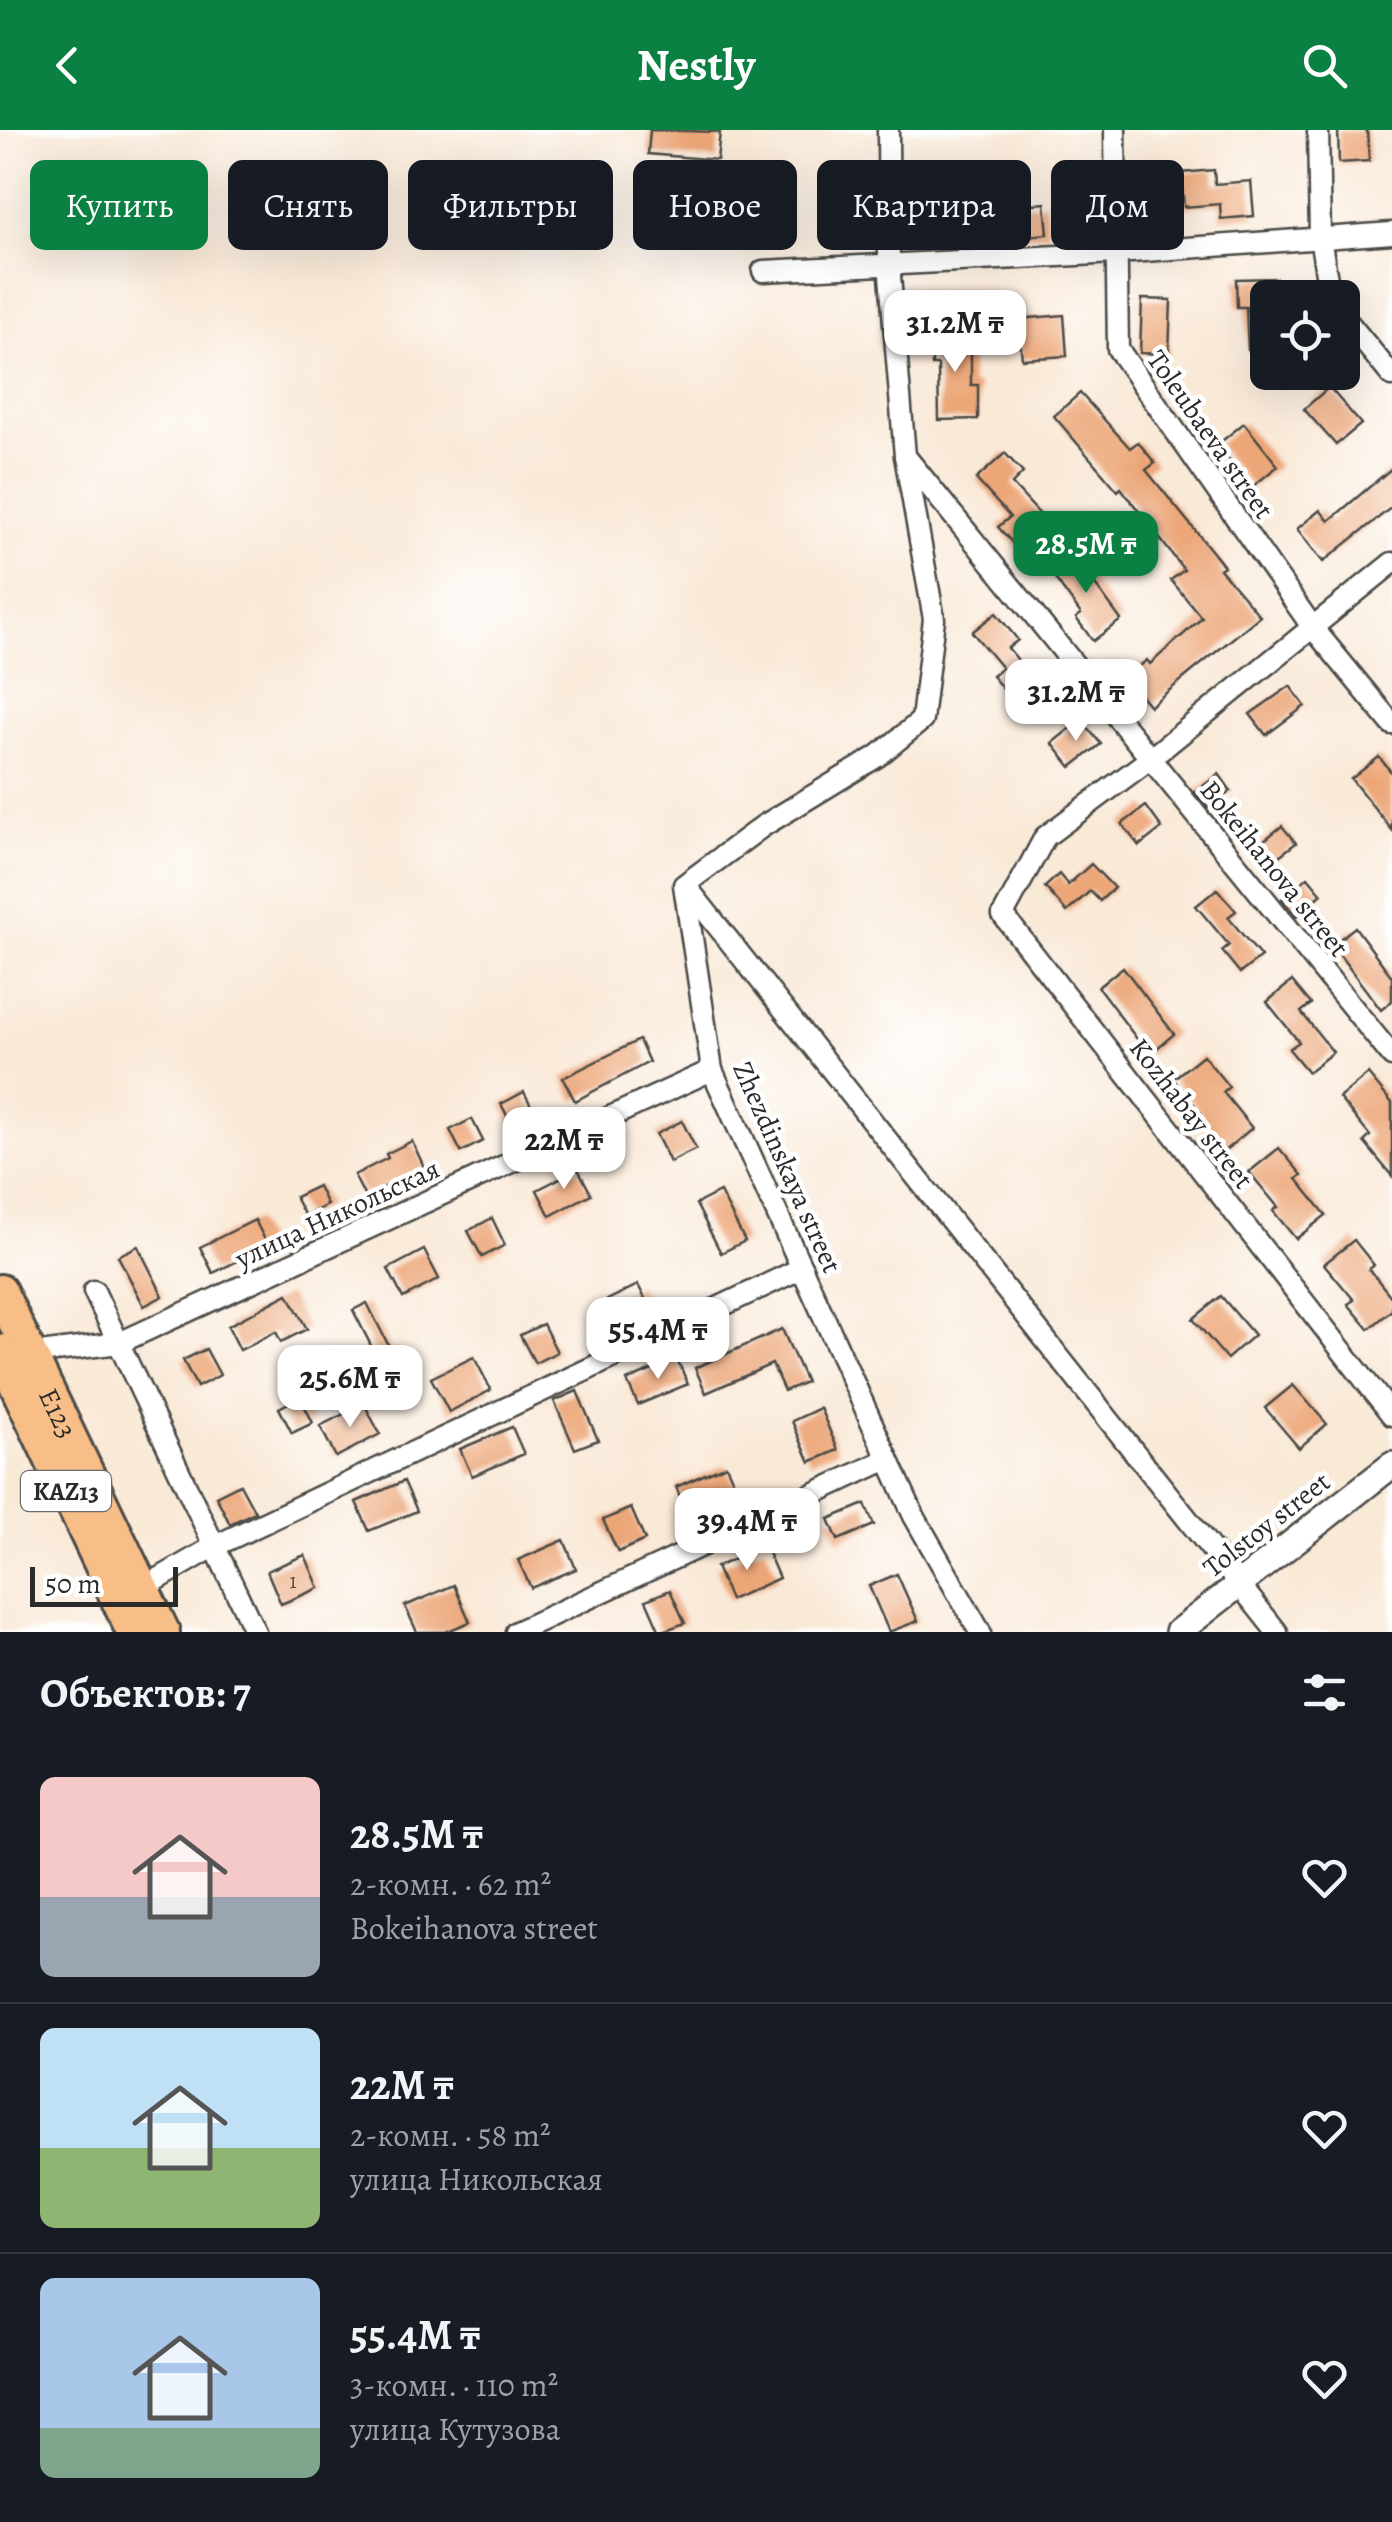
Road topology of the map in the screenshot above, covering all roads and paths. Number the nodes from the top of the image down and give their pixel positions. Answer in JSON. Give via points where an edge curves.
{"nodes":[{"id":1,"x":888,"y":130,"type":"edge"},
{"id":2,"x":1115,"y":130,"type":"edge"},
{"id":3,"x":1318,"y":130,"type":"edge"},
{"id":4,"x":1392,"y":233,"type":"edge"},
{"id":5,"x":1320,"y":237,"type":"junction"},
{"id":6,"x":1117,"y":253,"type":"junction"},
{"id":7,"x":889,"y":264,"type":"junction"},
{"id":8,"x":763,"y":272,"type":"dead end"},
{"id":9,"x":1327,"y":280,"type":"edge"},
{"id":10,"x":1360,"y":337,"type":"edge"},
{"id":11,"x":1392,"y":376,"type":"edge"},
{"id":12,"x":905,"y":456,"type":"junction"},
{"id":13,"x":1392,"y":562,"type":"edge"},
{"id":14,"x":1313,"y":628,"type":"junction"},
{"id":15,"x":1392,"y":724,"type":"edge"},
{"id":16,"x":1151,"y":758,"type":"junction"},
{"id":17,"x":684,"y":885,"type":"junction"},
{"id":18,"x":1392,"y":1056,"type":"edge"},
{"id":19,"x":712,"y":1070,"type":"junction"},
{"id":20,"x":802,"y":1268,"type":"junction"},
{"id":21,"x":0,"y":1291,"type":"edge"},
{"id":22,"x":94,"y":1291,"type":"dead end"},
{"id":23,"x":119,"y":1344,"type":"junction"},
{"id":24,"x":16,"y":1352,"type":"edge"},
{"id":25,"x":1392,"y":1415,"type":"edge"},
{"id":26,"x":888,"y":1458,"type":"junction"},
{"id":27,"x":1392,"y":1465,"type":"edge"},
{"id":28,"x":215,"y":1546,"type":"junction"},
{"id":29,"x":1238,"y":1583,"type":"junction"},
{"id":30,"x":143,"y":1588,"type":"junction"},
{"id":31,"x":133,"y":1632,"type":"edge"},
{"id":32,"x":163,"y":1632,"type":"edge"},
{"id":33,"x":255,"y":1632,"type":"edge"},
{"id":34,"x":516,"y":1632,"type":"edge"},
{"id":35,"x":980,"y":1632,"type":"edge"},
{"id":36,"x":1178,"y":1632,"type":"edge"},
{"id":37,"x":1277,"y":1632,"type":"edge"}],
"edges":[{"from":1,"to":7,"type":"street"},
{"from":2,"to":6,"type":"street","name":"Toleubaeva street"},
{"from":3,"to":5,"type":"street"},
{"from":4,"to":5,"type":"street"},
{"from":5,"to":6,"type":"street"},
{"from":5,"to":9,"type":"street"},
{"from":6,"to":7,"type":"street"},
{"from":6,"to":14,"type":"street","name":"Toleubaeva street","via":[[1118,349]]},
{"from":7,"to":8,"type":"street"},
{"from":7,"to":12,"type":"street"},
{"from":10,"to":11,"type":"street"},
{"from":12,"to":16,"type":"street","name":"Bokeihanova street"},
{"from":12,"to":17,"type":"street","via":[[934,619],[922,720]]},
{"from":13,"to":14,"type":"street"},
{"from":14,"to":15,"type":"street","name":"Toleubaeva street"},
{"from":14,"to":16,"type":"street"},
{"from":16,"to":18,"type":"street","name":"Bokeihanova street"},
{"from":16,"to":25,"type":"street","name":"Kozhabay street","via":[[1045,837],[1003,914]]},
{"from":17,"to":19,"type":"street","name":"Zhezdinskaya street"},
{"from":17,"to":29,"type":"street"},
{"from":19,"to":20,"type":"street","name":"Zhezdinskaya street"},
{"from":19,"to":23,"type":"street","name":"улица Никольская"},
{"from":20,"to":26,"type":"street","name":"Zhezdinskaya street"},
{"from":20,"to":28,"type":"street"},
{"from":21,"to":24,"type":"main road","number":"KAZ13"},
{"from":22,"to":23,"type":"street"},
{"from":23,"to":24,"type":"street","name":"улица Никольская"},
{"from":23,"to":28,"type":"street"},
{"from":24,"to":30,"type":"main road","name":"Е123","number":"KAZ13"},
{"from":24,"to":31,"type":"main road","number":"KAZ13"},
{"from":26,"to":34,"type":"street"},
{"from":26,"to":35,"type":"street","name":"Zhezdinskaya street"},
{"from":27,"to":29,"type":"street","name":"Tolstoy street"},
{"from":28,"to":30,"type":"street"},
{"from":28,"to":33,"type":"street"},
{"from":29,"to":36,"type":"street","name":"Tolstoy street"},
{"from":29,"to":37,"type":"street"},
{"from":30,"to":32,"type":"main road","name":"Е123","number":"KAZ13"}]}
